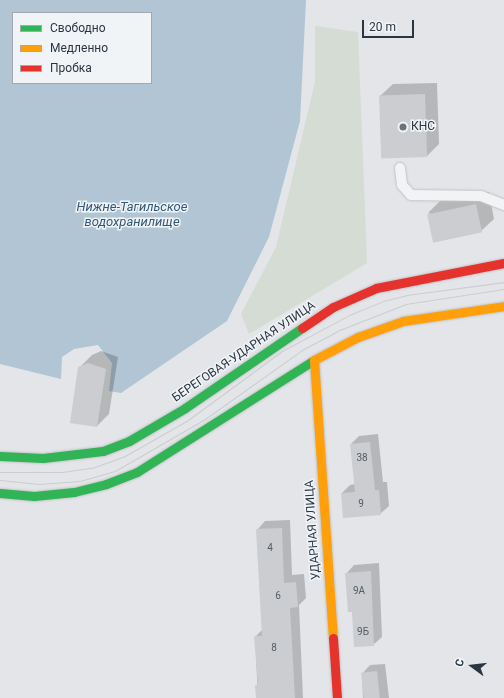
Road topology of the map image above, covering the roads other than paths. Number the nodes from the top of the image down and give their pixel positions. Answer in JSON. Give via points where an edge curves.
{"nodes":[{"id":1,"x":400,"y":168,"type":"dead end"},
{"id":2,"x":504,"y":205,"type":"edge"},
{"id":3,"x":504,"y":263,"type":"edge"},
{"id":4,"x":504,"y":306,"type":"edge"},
{"id":5,"x":314,"y":360,"type":"junction"},
{"id":6,"x":0,"y":456,"type":"edge"},
{"id":7,"x":0,"y":493,"type":"edge"},
{"id":8,"x":337,"y":698,"type":"edge"}],
"edges":[{"from":1,"to":2,"type":"lane","via":[[402,185],[411,194],[481,196]]},
{"from":3,"to":6,"type":"main road","name":"БЕРЕГОВАЯ-УДАРНАЯ УЛИЦА","via":[[382,287],[333,307],[185,408],[130,441],[103,452],[43,458]]},
{"from":4,"to":5,"type":"main road","via":[[430,316],[388,326],[358,337]]},
{"from":5,"to":7,"type":"main road","via":[[137,472],[106,484],[74,492],[34,496]]},
{"from":5,"to":8,"type":"main road","name":"УДАРНАЯ УЛИЦА"}]}
